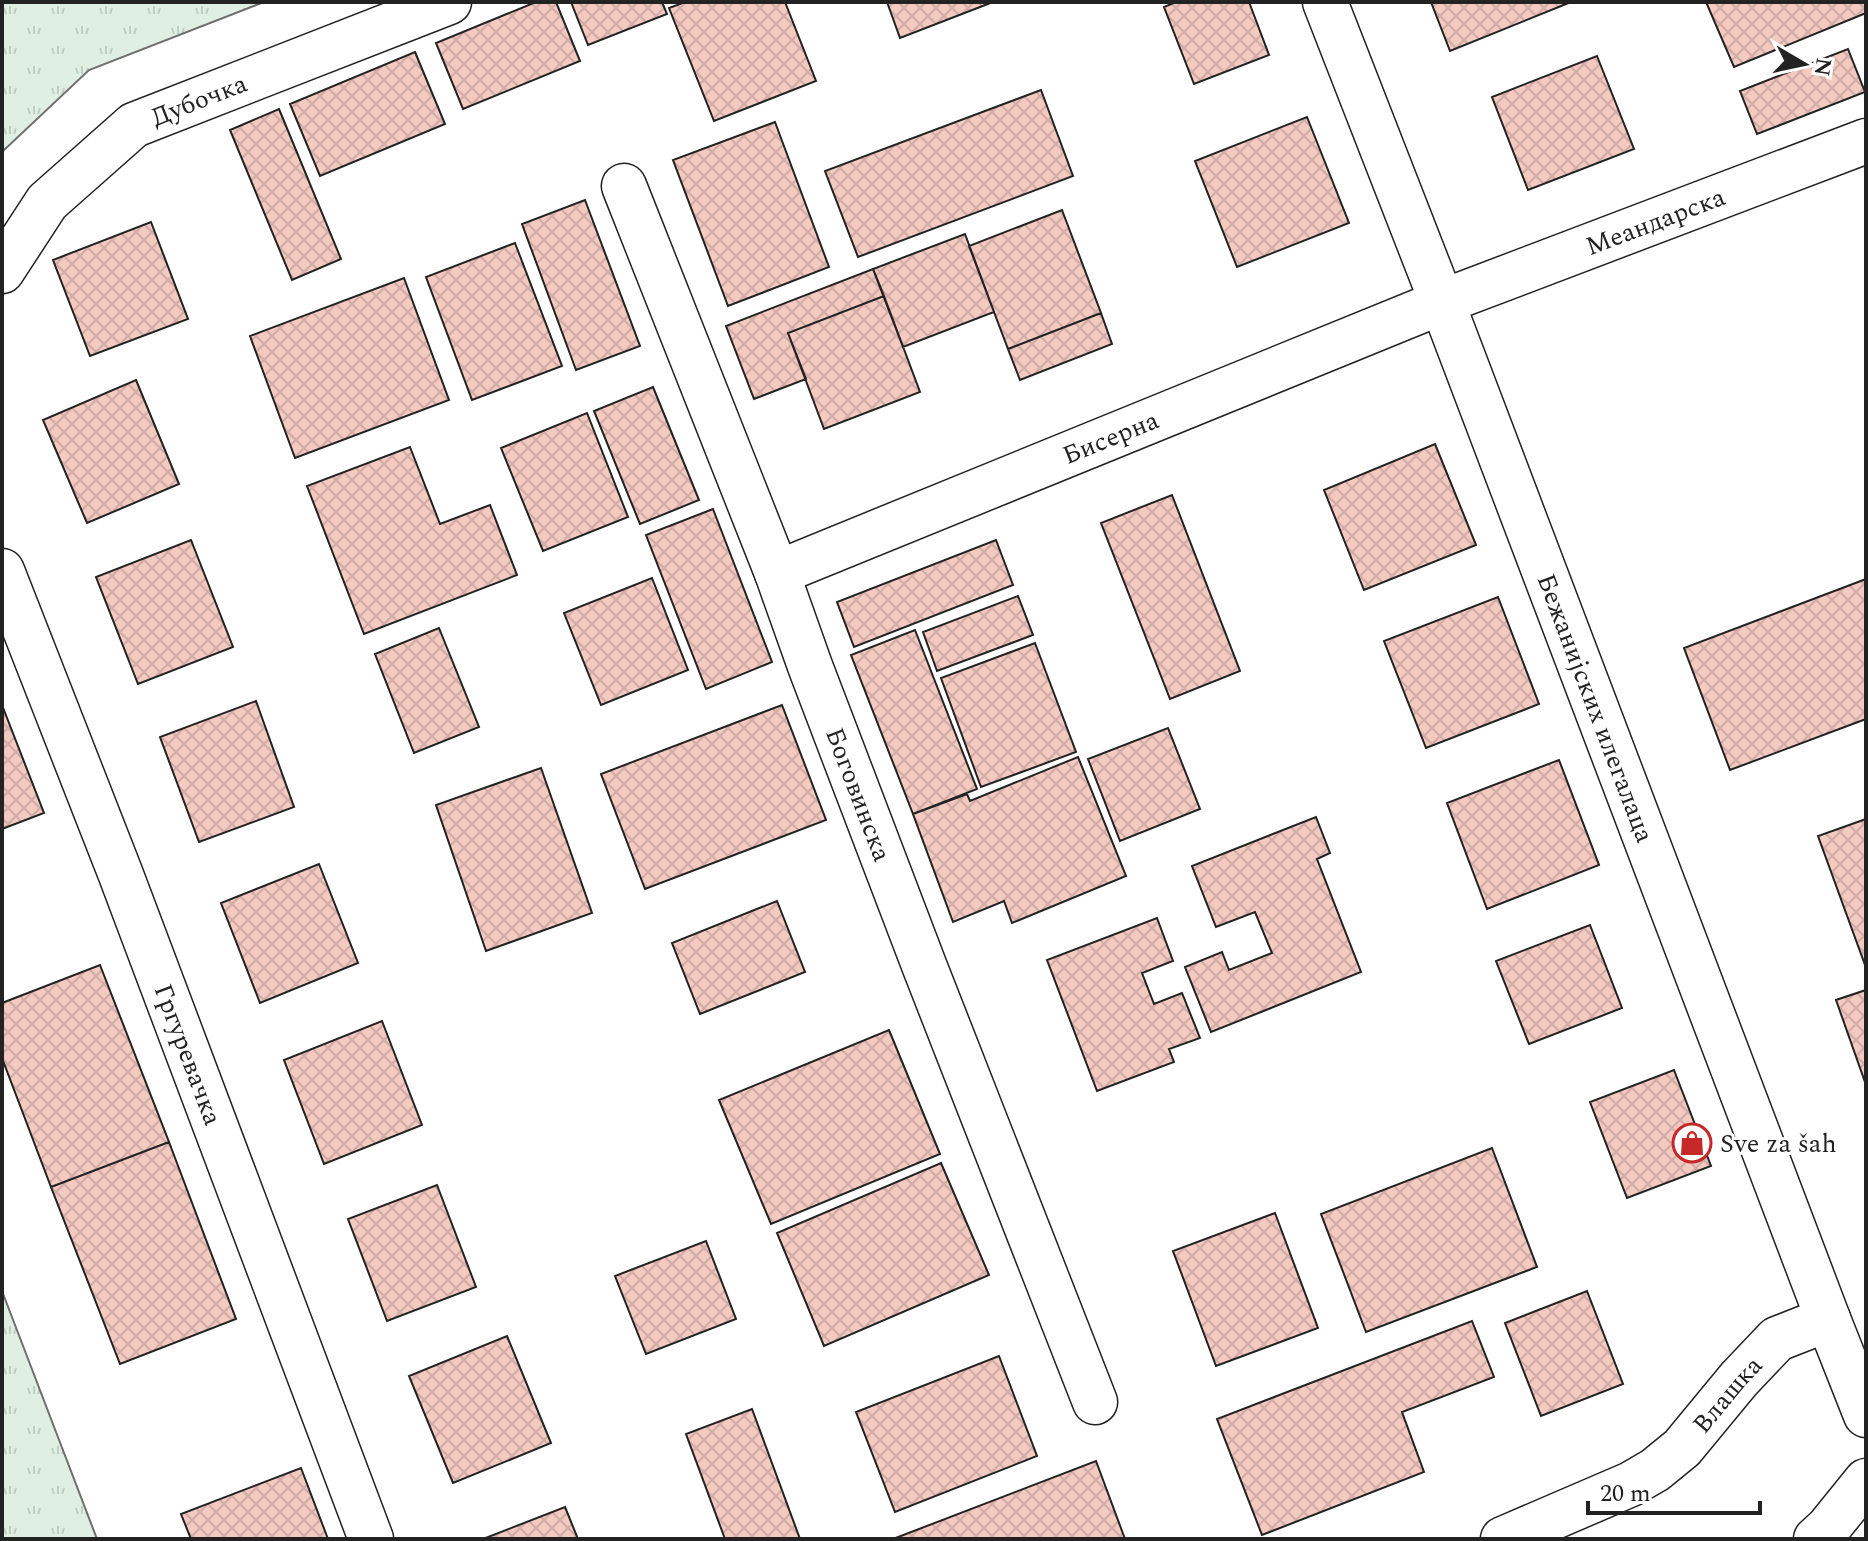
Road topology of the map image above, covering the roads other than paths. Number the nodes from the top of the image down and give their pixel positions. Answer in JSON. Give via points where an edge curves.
{"nodes":[{"id":1,"x":449,"y":2,"type":"edge"},
{"id":2,"x":1325,"y":2,"type":"edge"},
{"id":3,"x":1866,"y":141,"type":"edge"},
{"id":4,"x":624,"y":186,"type":"dead end"},
{"id":5,"x":2,"y":271,"type":"edge"},
{"id":6,"x":1442,"y":302,"type":"junction"},
{"id":7,"x":2,"y":571,"type":"edge"},
{"id":8,"x":777,"y":573,"type":"junction"},
{"id":9,"x":1828,"y":1319,"type":"junction"},
{"id":10,"x":1095,"y":1402,"type":"dead end"},
{"id":11,"x":1866,"y":1415,"type":"edge"},
{"id":12,"x":1866,"y":1481,"type":"edge"},
{"id":13,"x":371,"y":1539,"type":"edge"},
{"id":14,"x":1503,"y":1539,"type":"edge"},
{"id":15,"x":1816,"y":1539,"type":"edge"}],
"edges":[{"from":1,"to":5,"type":"street","name":"Дубочка","via":[[134,125],[47,202]]},
{"from":2,"to":6,"type":"street","name":"Бежанијских илегалаца"},
{"from":3,"to":6,"type":"street","name":"Меандарска"},
{"from":4,"to":8,"type":"street","name":"Боговинска"},
{"from":6,"to":8,"type":"street","name":"Бисерна"},
{"from":6,"to":9,"type":"street","name":"Бежанијских илегалаца"},
{"from":7,"to":13,"type":"street","name":"Гргуревачка"},
{"from":8,"to":10,"type":"street","name":"Боговинска"},
{"from":9,"to":11,"type":"street","name":"Бежанијских илегалаца"},
{"from":9,"to":14,"type":"street","name":"Влашка","via":[[1777,1339],[1682,1448],[1655,1470]]},
{"from":12,"to":15,"type":"street"}]}
